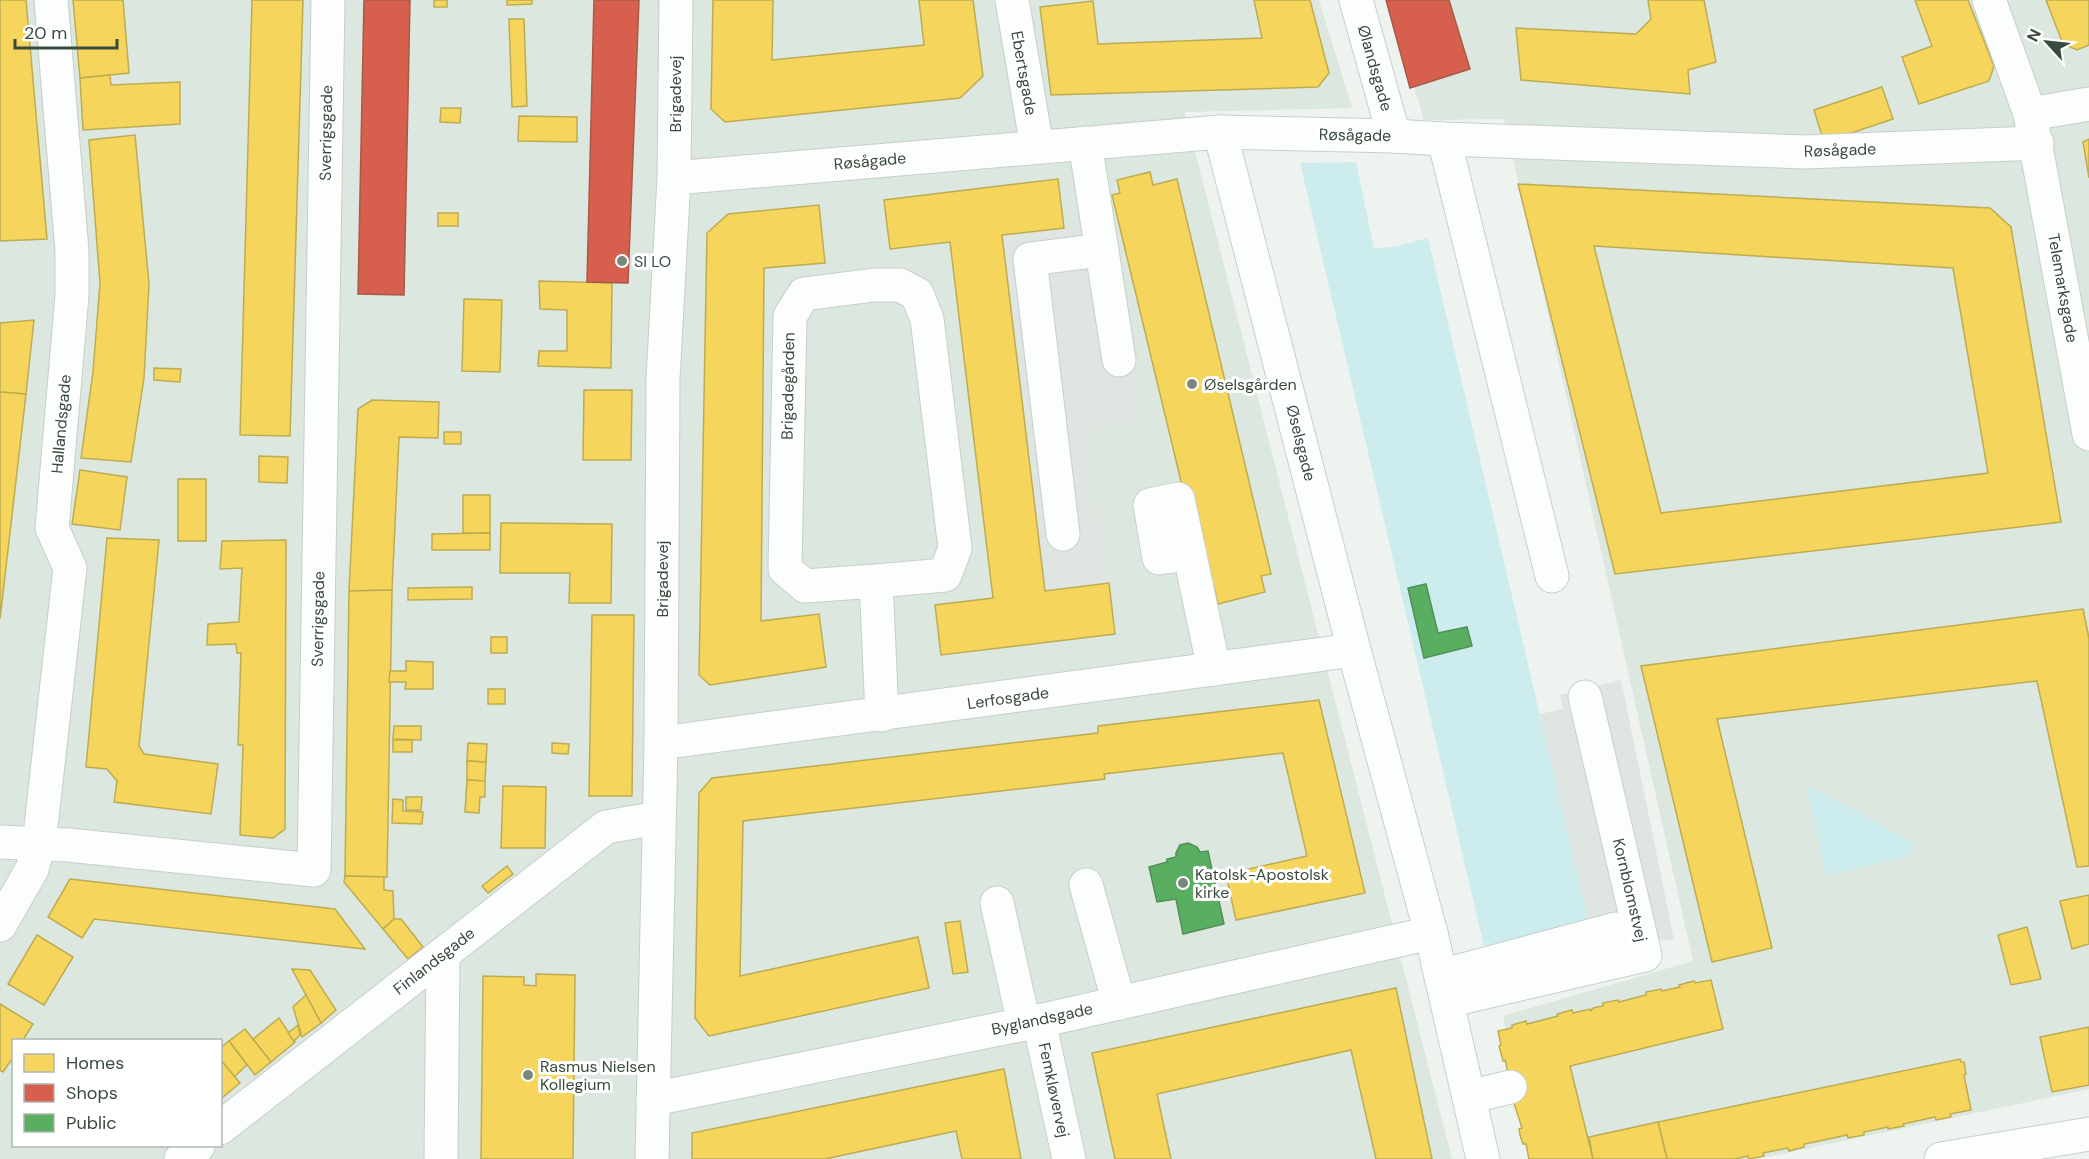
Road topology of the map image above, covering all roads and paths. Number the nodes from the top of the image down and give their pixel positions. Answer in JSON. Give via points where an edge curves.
{"nodes":[{"id":1,"x":51,"y":0,"type":"edge"},
{"id":2,"x":328,"y":0,"type":"edge"},
{"id":3,"x":676,"y":0,"type":"edge"},
{"id":4,"x":1012,"y":0,"type":"edge"},
{"id":5,"x":1356,"y":0,"type":"edge"},
{"id":6,"x":1989,"y":0,"type":"edge"},
{"id":7,"x":2089,"y":104,"type":"edge"},
{"id":8,"x":2034,"y":128,"type":"junction"},
{"id":9,"x":1220,"y":132,"type":"junction"},
{"id":10,"x":1394,"y":136,"type":"junction"},
{"id":11,"x":1444,"y":139,"type":"junction"},
{"id":12,"x":1085,"y":142,"type":"junction"},
{"id":13,"x":1037,"y":147,"type":"junction"},
{"id":14,"x":674,"y":178,"type":"junction"},
{"id":15,"x":1102,"y":250,"type":"junction"},
{"id":16,"x":1119,"y":360,"type":"dead end"},
{"id":17,"x":2089,"y":434,"type":"edge"},
{"id":18,"x":1063,"y":534,"type":"dead end"},
{"id":19,"x":1190,"y":554,"type":"dead end"},
{"id":20,"x":1552,"y":576,"type":"dead end"},
{"id":21,"x":876,"y":581,"type":"junction"},
{"id":22,"x":1354,"y":650,"type":"junction"},
{"id":23,"x":1214,"y":669,"type":"junction"},
{"id":24,"x":1585,"y":697,"type":"dead end"},
{"id":25,"x":882,"y":715,"type":"junction"},
{"id":26,"x":661,"y":743,"type":"junction"},
{"id":27,"x":658,"y":818,"type":"junction"},
{"id":28,"x":0,"y":842,"type":"edge"},
{"id":29,"x":39,"y":844,"type":"junction"},
{"id":30,"x":1086,"y":885,"type":"dead end"},
{"id":31,"x":997,"y":903,"type":"dead end"},
{"id":32,"x":0,"y":925,"type":"edge"},
{"id":33,"x":1616,"y":929,"type":"dead end"},
{"id":34,"x":1431,"y":933,"type":"junction"},
{"id":35,"x":443,"y":954,"type":"junction"},
{"id":36,"x":1444,"y":989,"type":"junction"},
{"id":37,"x":1119,"y":1003,"type":"junction"},
{"id":38,"x":1031,"y":1022,"type":"junction"},
{"id":39,"x":1510,"y":1087,"type":"dead end"},
{"id":40,"x":1468,"y":1097,"type":"junction"},
{"id":41,"x":653,"y":1099,"type":"junction"},
{"id":42,"x":222,"y":1126,"type":"edge"},
{"id":43,"x":2089,"y":1134,"type":"edge"},
{"id":44,"x":197,"y":1147,"type":"edge"},
{"id":45,"x":181,"y":1159,"type":"edge"},
{"id":46,"x":441,"y":1159,"type":"edge"},
{"id":47,"x":652,"y":1159,"type":"edge"},
{"id":48,"x":1069,"y":1159,"type":"edge"},
{"id":49,"x":1483,"y":1159,"type":"edge"},
{"id":50,"x":1941,"y":1159,"type":"edge"}],
"edges":[{"from":1,"to":29,"type":"street","name":"Hallandsgade","via":[[72,251],[72,295],[52,528],[70,568]]},
{"from":2,"to":29,"type":"street","name":"Sverrigsgade","via":[[314,870]]},
{"from":3,"to":14,"type":"street","name":"Brigadevej"},
{"from":4,"to":13,"type":"street","name":"Ebertsgade"},
{"from":5,"to":10,"type":"street","name":"Ølandsgade"},
{"from":6,"to":8,"type":"street","name":"Telemarksgade"},
{"from":7,"to":8,"type":"street","name":"Røsågade"},
{"from":8,"to":11,"type":"street","name":"Røsågade","via":[[1805,152]]},
{"from":8,"to":17,"type":"street","name":"Telemarksgade"},
{"from":9,"to":10,"type":"street","name":"Røsågade"},
{"from":9,"to":12,"type":"street","name":"Røsågade"},
{"from":9,"to":22,"type":"street","name":"Øselsgade"},
{"from":10,"to":11,"type":"street","name":"Røsågade"},
{"from":11,"to":20,"type":"street"},
{"from":12,"to":13,"type":"street","name":"Røsågade"},
{"from":12,"to":15,"type":"street"},
{"from":13,"to":14,"type":"street","name":"Røsågade"},
{"from":14,"to":26,"type":"street","name":"Brigadevej","via":[[663,379]]},
{"from":15,"to":16,"type":"street"},
{"from":15,"to":18,"type":"street","via":[[1030,259]]},
{"from":19,"to":23,"type":"street"},
{"from":21,"to":21,"type":"street","name":"Brigadegården","via":[[945,575],[955,548],[927,319],[917,294],[900,285],[804,294],[790,316],[785,569],[805,586]]},
{"from":21,"to":25,"type":"street"},
{"from":22,"to":23,"type":"street","name":"Lerfosgade"},
{"from":22,"to":34,"type":"street"},
{"from":23,"to":25,"type":"street","name":"Lerfosgade"},
{"from":24,"to":36,"type":"street","name":"Kornblomstvej","via":[[1645,955]]},
{"from":25,"to":26,"type":"street","name":"Lerfosgade"},
{"from":26,"to":27,"type":"street","name":"Brigadevej"},
{"from":27,"to":35,"type":"street","name":"Finlandsgade","via":[[606,827]]},
{"from":27,"to":41,"type":"street","name":"Brigadevej"},
{"from":28,"to":29,"type":"street"},
{"from":29,"to":32,"type":"street","via":[[32,869]]},
{"from":30,"to":37,"type":"street"},
{"from":31,"to":38,"type":"street","name":"Femkløvervej"},
{"from":33,"to":36,"type":"street"},
{"from":34,"to":36,"type":"street"},
{"from":34,"to":37,"type":"street","name":"Byglandsgade"},
{"from":35,"to":42,"type":"street","name":"Finlandsgade"},
{"from":35,"to":46,"type":"street"},
{"from":36,"to":40,"type":"street"},
{"from":37,"to":38,"type":"street","name":"Byglandsgade"},
{"from":38,"to":41,"type":"street","name":"Byglandsgade"},
{"from":38,"to":48,"type":"street","name":"Femkløvervej"},
{"from":39,"to":40,"type":"street"},
{"from":40,"to":49,"type":"street"},
{"from":41,"to":47,"type":"street","name":"Brigadevej"},
{"from":43,"to":50,"type":"street"},
{"from":44,"to":45,"type":"street"}]}
